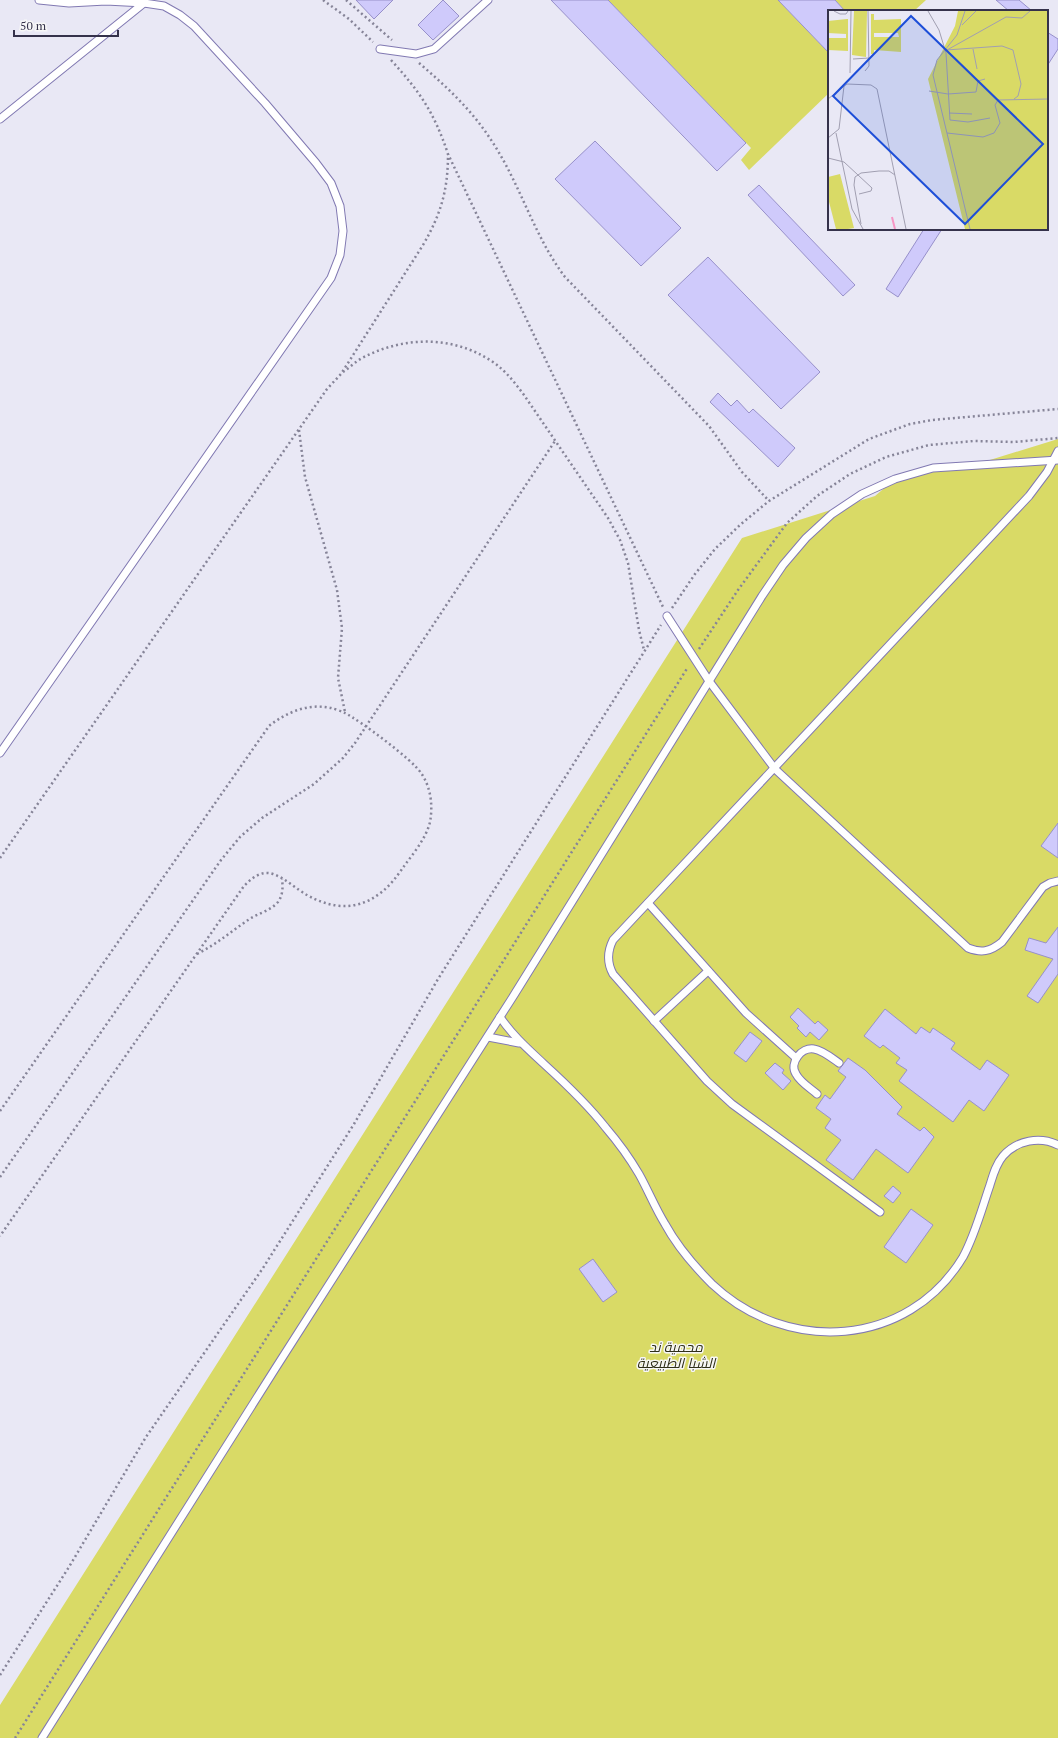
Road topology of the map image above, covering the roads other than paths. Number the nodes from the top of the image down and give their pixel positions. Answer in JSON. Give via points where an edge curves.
{"nodes":[{"id":1,"x":39,"y":0,"type":"edge"},
{"id":2,"x":488,"y":0,"type":"edge"},
{"id":3,"x":144,"y":3,"type":"junction"},
{"id":4,"x":380,"y":49,"type":"road end"},
{"id":5,"x":0,"y":119,"type":"edge"},
{"id":6,"x":1058,"y":451,"type":"edge"},
{"id":7,"x":1056,"y":460,"type":"edge"},
{"id":8,"x":667,"y":616,"type":"road end"},
{"id":9,"x":709,"y":681,"type":"junction"},
{"id":10,"x":0,"y":752,"type":"edge"},
{"id":11,"x":775,"y":769,"type":"junction"},
{"id":12,"x":1058,"y":881,"type":"edge"},
{"id":13,"x":648,"y":903,"type":"junction"},
{"id":14,"x":708,"y":971,"type":"junction"},
{"id":15,"x":500,"y":1018,"type":"junction"},
{"id":16,"x":654,"y":1021,"type":"junction"},
{"id":17,"x":488,"y":1037,"type":"junction"},
{"id":18,"x":522,"y":1044,"type":"junction"},
{"id":19,"x":796,"y":1058,"type":"junction"},
{"id":20,"x":839,"y":1063,"type":"dead end"},
{"id":21,"x":817,"y":1094,"type":"dead end"},
{"id":22,"x":1058,"y":1145,"type":"edge"},
{"id":23,"x":880,"y":1212,"type":"dead end"},
{"id":24,"x":42,"y":1738,"type":"edge"}],
"edges":[{"from":1,"to":3,"type":"lane","via":[[69,3]]},
{"from":2,"to":4,"type":"lane","via":[[434,49],[407,53]]},
{"from":3,"to":5,"type":"lane"},
{"from":3,"to":10,"type":"lane","via":[[164,6],[194,26],[316,163],[331,183],[340,206],[343,231],[340,255],[331,278]]},
{"from":6,"to":7,"type":"lane"},
{"from":7,"to":9,"type":"lane","via":[[933,468],[895,479],[862,494],[832,514],[792,554],[762,596]]},
{"from":7,"to":11,"type":"lane","via":[[1029,496]]},
{"from":8,"to":9,"type":"lane"},
{"from":9,"to":11,"type":"lane"},
{"from":9,"to":15,"type":"lane"},
{"from":11,"to":12,"type":"lane","via":[[968,948],[976,952],[986,952],[1002,942],[1043,887]]},
{"from":11,"to":13,"type":"lane"},
{"from":13,"to":14,"type":"lane"},
{"from":13,"to":16,"type":"lane","via":[[613,940],[609,961],[614,974]]},
{"from":14,"to":16,"type":"lane"},
{"from":14,"to":19,"type":"lane","via":[[746,1013]]},
{"from":15,"to":17,"type":"lane"},
{"from":15,"to":18,"type":"lane"},
{"from":16,"to":23,"type":"lane","via":[[732,1104]]},
{"from":17,"to":18,"type":"lane"},
{"from":17,"to":24,"type":"lane"},
{"from":18,"to":22,"type":"lane","via":[[564,1083],[604,1126],[639,1174],[678,1246],[714,1285],[735,1302],[758,1315],[810,1331],[836,1333],[862,1330],[887,1323],[931,1296],[949,1277],[964,1255],[996,1166],[1003,1155],[1025,1142],[1038,1140]]},
{"from":19,"to":20,"type":"lane","via":[[806,1049],[814,1048]]},
{"from":19,"to":21,"type":"lane","via":[[795,1074]]}]}
